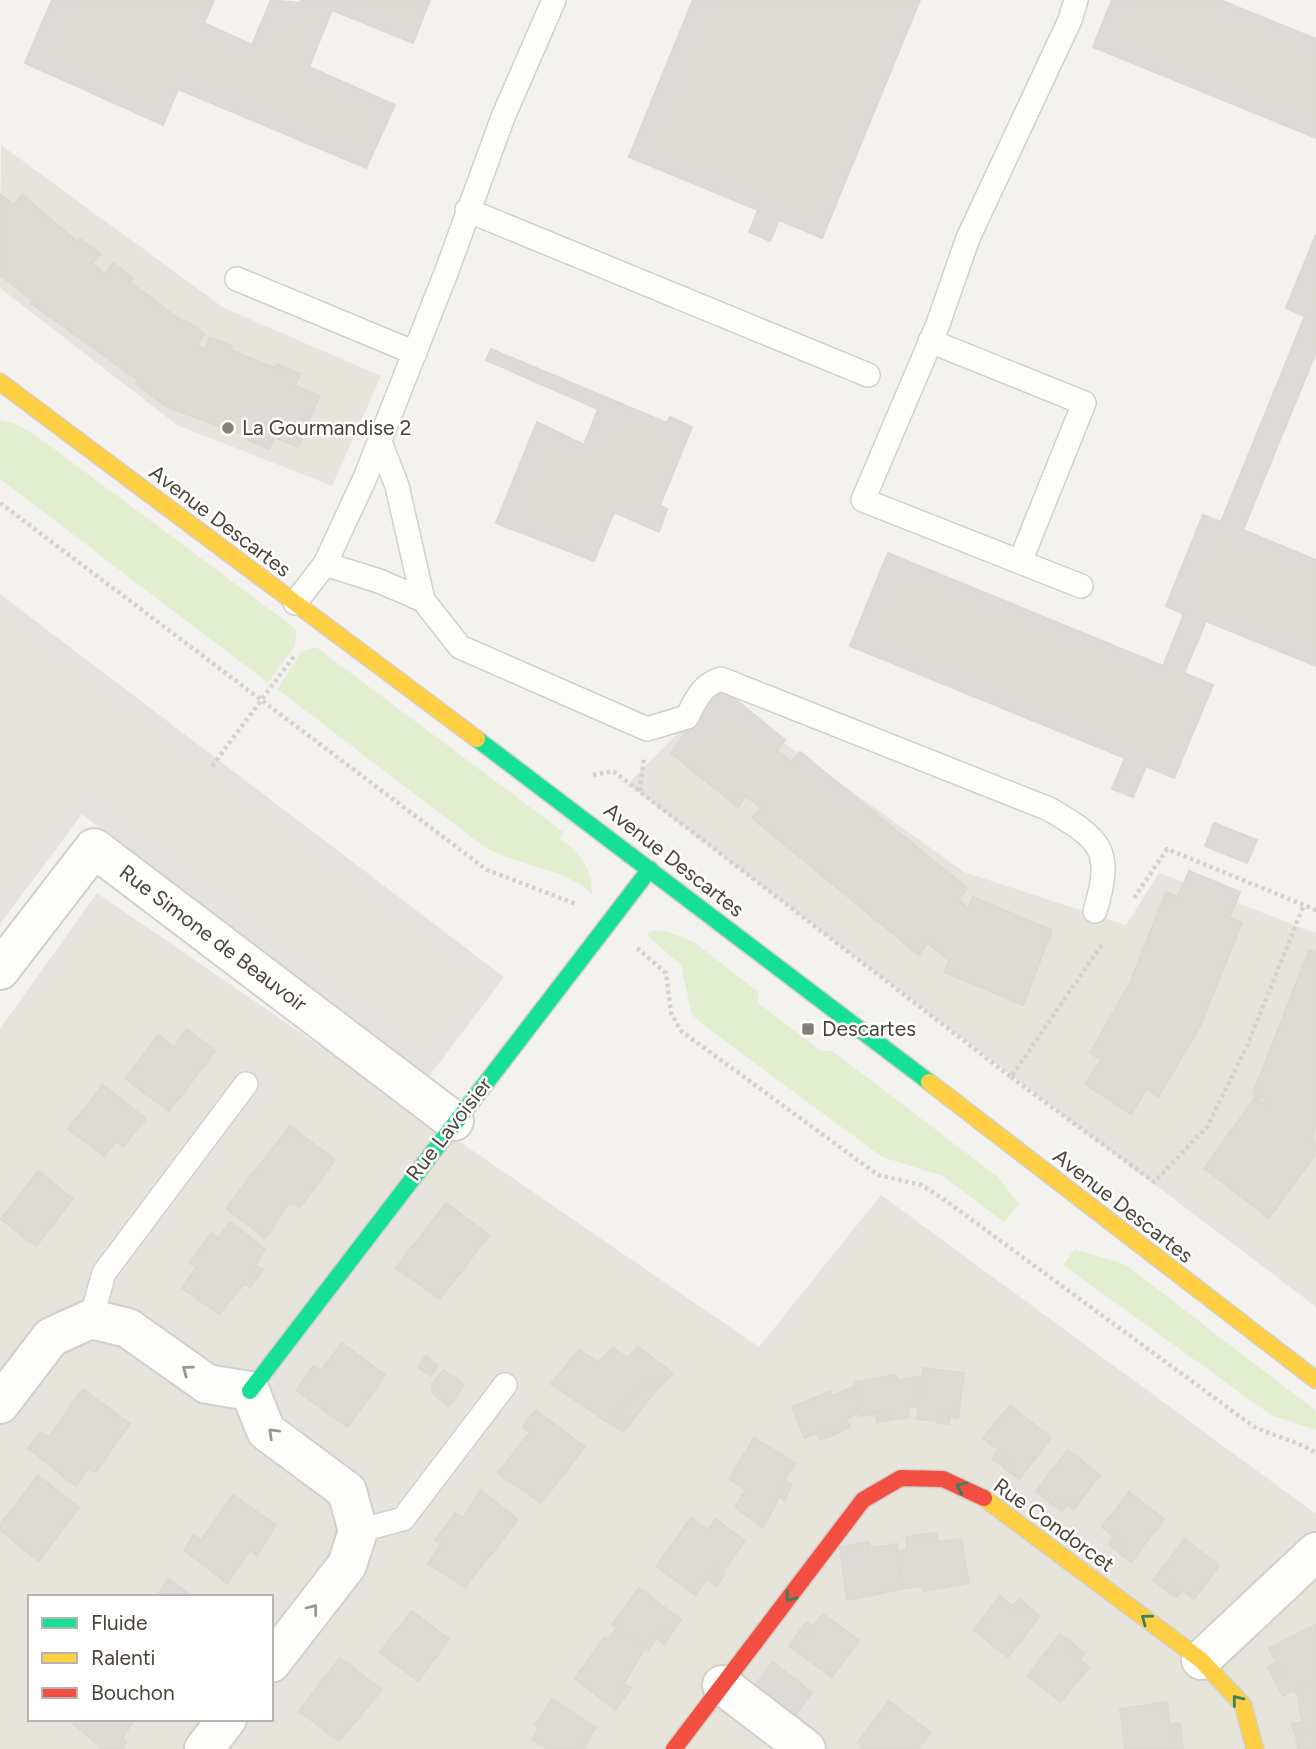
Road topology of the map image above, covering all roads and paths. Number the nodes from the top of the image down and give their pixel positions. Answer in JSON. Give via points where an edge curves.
{"nodes":[{"id":1,"x":554,"y":0,"type":"edge"},
{"id":2,"x":1076,"y":0,"type":"edge"},
{"id":3,"x":467,"y":210,"type":"junction"},
{"id":4,"x":237,"y":279,"type":"dead end"},
{"id":5,"x":930,"y":341,"type":"junction"},
{"id":6,"x":415,"y":353,"type":"junction"},
{"id":7,"x":867,"y":375,"type":"dead end"},
{"id":8,"x":0,"y":382,"type":"edge"},
{"id":9,"x":380,"y":442,"type":"junction"},
{"id":10,"x":0,"y":503,"type":"edge"},
{"id":11,"x":1020,"y":562,"type":"junction"},
{"id":12,"x":325,"y":564,"type":"junction"},
{"id":13,"x":1081,"y":586,"type":"dead end"},
{"id":14,"x":423,"y":600,"type":"junction"},
{"id":15,"x":295,"y":603,"type":"junction"},
{"id":16,"x":248,"y":720,"type":"dead end"},
{"id":17,"x":212,"y":766,"type":"dead end"},
{"id":18,"x":537,"y":784,"type":"junction"},
{"id":19,"x":650,"y":869,"type":"junction"},
{"id":20,"x":1304,"y":905,"type":"junction"},
{"id":21,"x":1128,"y":906,"type":"dead end"},
{"id":22,"x":1316,"y":910,"type":"edge"},
{"id":23,"x":1096,"y":911,"type":"dead end"},
{"id":24,"x":607,"y":926,"type":"junction"},
{"id":25,"x":1105,"y":940,"type":"dead end"},
{"id":26,"x":0,"y":970,"type":"edge"},
{"id":27,"x":1011,"y":1077,"type":"junction"},
{"id":28,"x":246,"y":1084,"type":"dead end"},
{"id":29,"x":454,"y":1121,"type":"junction"},
{"id":30,"x":92,"y":1319,"type":"junction"},
{"id":31,"x":1316,"y":1380,"type":"edge"},
{"id":32,"x":505,"y":1385,"type":"dead end"},
{"id":33,"x":250,"y":1391,"type":"junction"},
{"id":34,"x":0,"y":1404,"type":"edge"},
{"id":35,"x":1316,"y":1453,"type":"edge"},
{"id":36,"x":358,"y":1531,"type":"junction"},
{"id":37,"x":1316,"y":1552,"type":"edge"},
{"id":38,"x":273,"y":1660,"type":"edge"},
{"id":39,"x":1201,"y":1660,"type":"junction"},
{"id":40,"x":722,"y":1685,"type":"junction"},
{"id":41,"x":225,"y":1721,"type":"edge"},
{"id":42,"x":204,"y":1749,"type":"edge"},
{"id":43,"x":674,"y":1749,"type":"edge"},
{"id":44,"x":806,"y":1749,"type":"edge"},
{"id":45,"x":1255,"y":1749,"type":"edge"}],
"edges":[{"from":1,"to":3,"type":"lane"},
{"from":2,"to":5,"type":"lane","via":[[968,238]]},
{"from":3,"to":6,"type":"lane"},
{"from":3,"to":7,"type":"lane"},
{"from":4,"to":6,"type":"lane"},
{"from":5,"to":11,"type":"lane","via":[[1084,402]]},
{"from":5,"to":11,"type":"lane","via":[[863,500]]},
{"from":6,"to":9,"type":"lane"},
{"from":8,"to":15,"type":"main road","name":"Avenue Descartes"},
{"from":9,"to":12,"type":"lane"},
{"from":9,"to":14,"type":"lane","via":[[397,485]]},
{"from":10,"to":24,"type":"path","via":[[488,870],[564,897]]},
{"from":11,"to":13,"type":"lane"},
{"from":12,"to":14,"type":"lane"},
{"from":12,"to":15,"type":"lane"},
{"from":14,"to":23,"type":"lane","via":[[460,647],[648,729],[687,717],[700,691],[720,679],[1049,809],[1086,831],[1102,851],[1102,887]]},
{"from":15,"to":18,"type":"main road","name":"Avenue Descartes"},
{"from":16,"to":17,"type":"path"},
{"from":18,"to":19,"type":"main road","name":"Avenue Descartes"},
{"from":18,"to":27,"type":"path","via":[[613,771]]},
{"from":19,"to":24,"type":"main road","name":"Rue Lavoisier"},
{"from":19,"to":31,"type":"main road","name":"Avenue Descartes"},
{"from":20,"to":21,"type":"path","via":[[1167,849]]},
{"from":20,"to":22,"type":"path"},
{"from":20,"to":27,"type":"path","via":[[1247,1046],[1207,1127],[1154,1182]]},
{"from":24,"to":29,"type":"main road","name":"Rue Lavoisier"},
{"from":24,"to":35,"type":"path","via":[[666,973],[671,1013],[681,1031],[878,1175],[920,1185],[942,1198],[1253,1426],[1297,1441]]},
{"from":25,"to":27,"type":"path"},
{"from":26,"to":29,"type":"street","name":"Rue Simone de Beauvoir","via":[[94,848]]},
{"from":28,"to":30,"type":"lane","via":[[104,1273]]},
{"from":29,"to":33,"type":"main road","name":"Rue Lavoisier"},
{"from":33,"to":30,"type":"street","one_way":true,"via":[[206,1384],[128,1328]]},
{"from":30,"to":34,"type":"street","via":[[51,1337]]},
{"from":32,"to":36,"type":"lane","via":[[403,1519]]},
{"from":36,"to":33,"type":"street","one_way":true,"via":[[346,1491],[266,1431]]},
{"from":38,"to":36,"type":"street","one_way":true,"via":[[347,1565]]},
{"from":37,"to":39,"type":"street"},
{"from":39,"to":40,"type":"main road","name":"Rue Condorcet","one_way":true,"via":[[981,1496],[943,1479],[901,1478],[863,1500]]},
{"from":45,"to":39,"type":"main road","name":"Rue Condorcet","one_way":true,"via":[[1243,1705]]},
{"from":40,"to":43,"type":"main road","name":"Rue Condorcet"},
{"from":40,"to":44,"type":"street"},
{"from":41,"to":42,"type":"street"}]}
